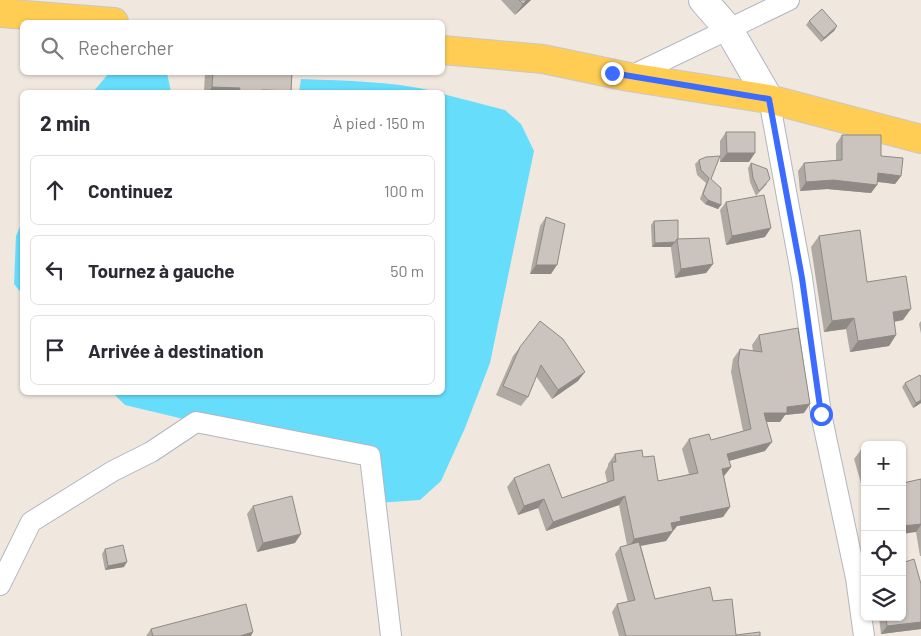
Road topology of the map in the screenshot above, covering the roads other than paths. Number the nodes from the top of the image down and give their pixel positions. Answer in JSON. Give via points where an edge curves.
{"nodes":[{"id":1,"x":703,"y":0,"type":"edge"},
{"id":2,"x":789,"y":0,"type":"edge"},
{"id":3,"x":0,"y":13,"type":"edge"},
{"id":4,"x":89,"y":20,"type":"edge"},
{"id":5,"x":728,"y":30,"type":"junction"},
{"id":6,"x":445,"y":50,"type":"edge"},
{"id":7,"x":629,"y":77,"type":"junction"},
{"id":8,"x":769,"y":99,"type":"junction"},
{"id":9,"x":921,"y":140,"type":"edge"},
{"id":10,"x":0,"y":584,"type":"edge"},
{"id":11,"x":391,"y":636,"type":"edge"},
{"id":12,"x":864,"y":636,"type":"edge"}],
"edges":[{"from":1,"to":5,"type":"main road"},
{"from":2,"to":5,"type":"street"},
{"from":3,"to":4,"type":"main road"},
{"from":5,"to":7,"type":"street"},
{"from":5,"to":8,"type":"main road"},
{"from":6,"to":7,"type":"main road","via":[[543,59]]},
{"from":7,"to":8,"type":"main road"},
{"from":8,"to":9,"type":"main road"},
{"from":8,"to":12,"type":"street","via":[[802,278],[821,414],[856,578]]},
{"from":10,"to":11,"type":"street","via":[[31,522],[196,422],[370,456]]}]}
